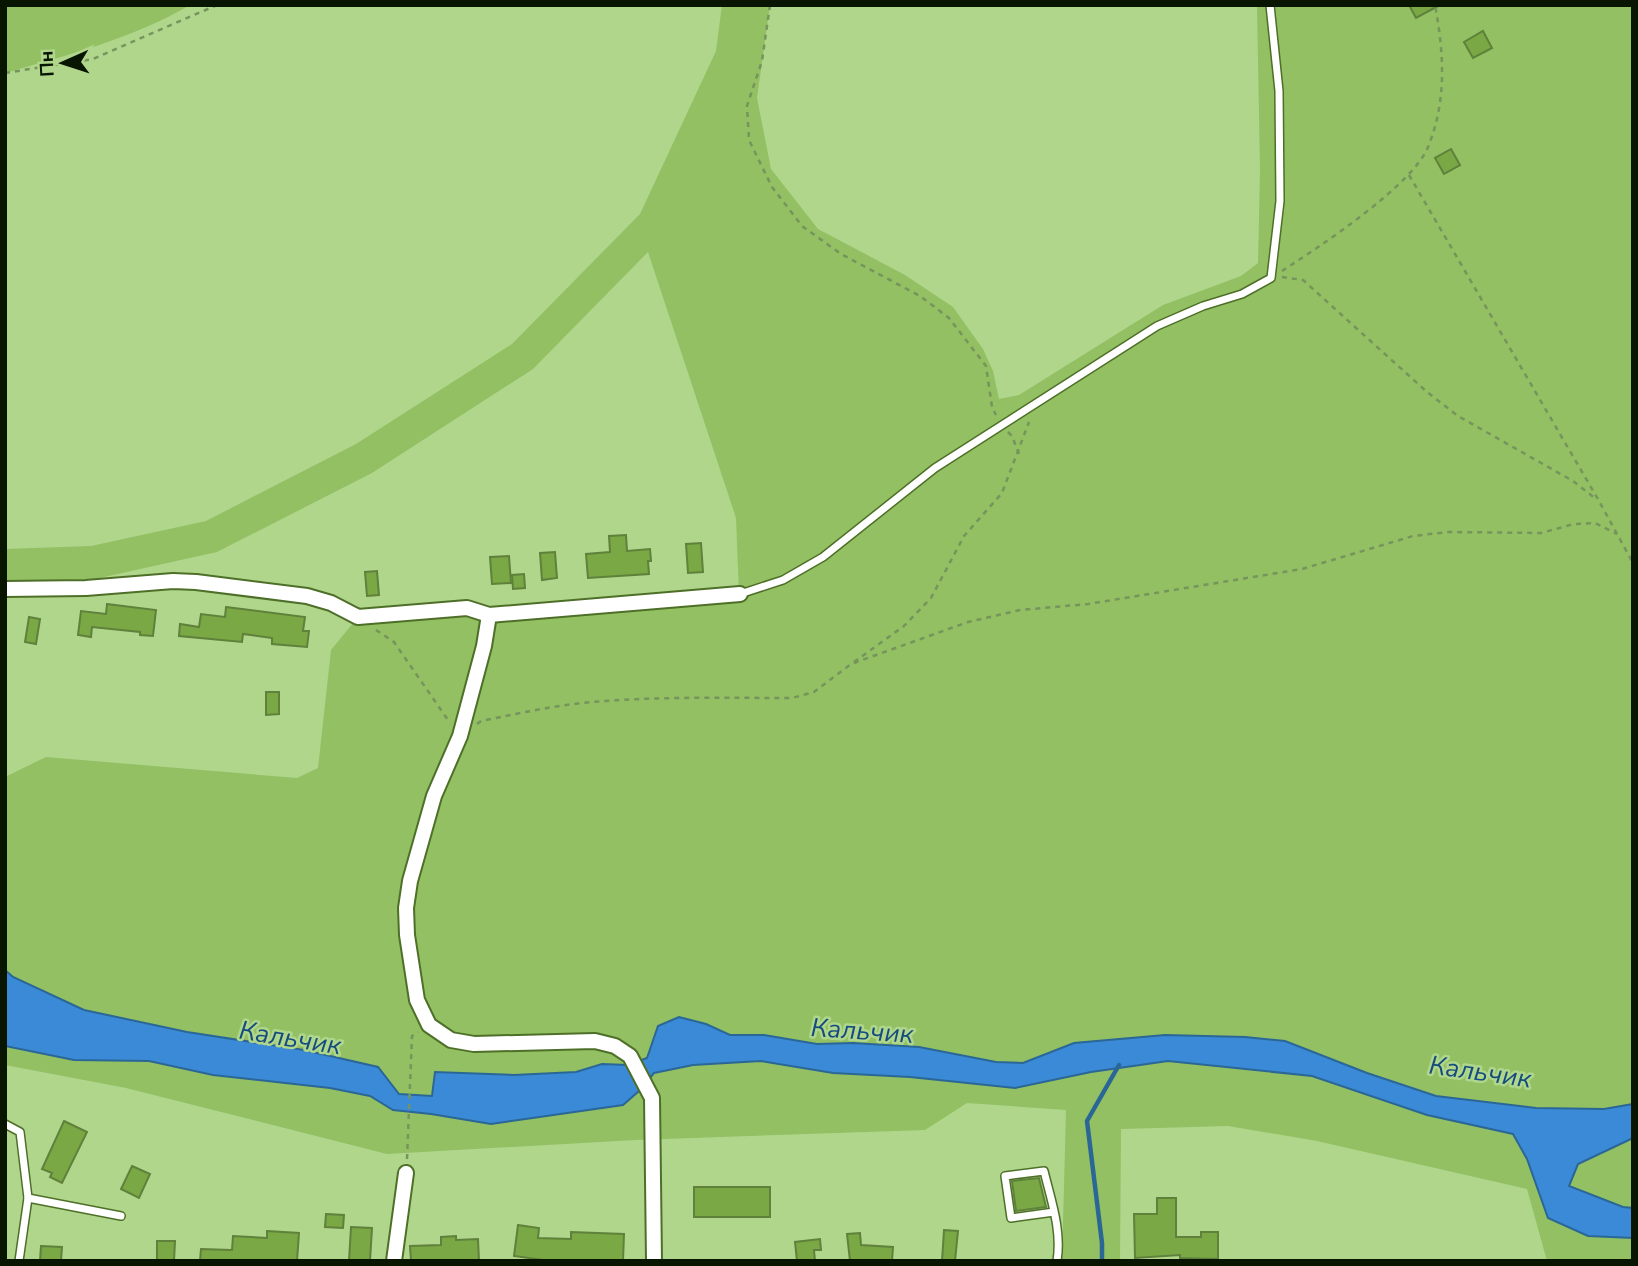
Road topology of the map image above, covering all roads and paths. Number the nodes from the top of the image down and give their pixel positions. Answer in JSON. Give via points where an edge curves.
{"nodes":[{"id":1,"x":217,"y":5,"type":"edge"},
{"id":2,"x":770,"y":5,"type":"edge"},
{"id":3,"x":1270,"y":5,"type":"edge"},
{"id":4,"x":1434,"y":5,"type":"edge"},
{"id":5,"x":5,"y":74,"type":"edge"},
{"id":6,"x":1409,"y":176,"type":"junction"},
{"id":7,"x":1270,"y":278,"type":"junction"},
{"id":8,"x":1040,"y":399,"type":"junction"},
{"id":9,"x":1000,"y":425,"type":"junction"},
{"id":10,"x":1019,"y":454,"type":"junction"},
{"id":11,"x":1599,"y":501,"type":"junction"},
{"id":12,"x":1617,"y":534,"type":"junction"},
{"id":13,"x":1633,"y":563,"type":"edge"},
{"id":14,"x":5,"y":589,"type":"edge"},
{"id":15,"x":740,"y":594,"type":"joint"},
{"id":16,"x":489,"y":615,"type":"junction"},
{"id":17,"x":358,"y":617,"type":"junction"},
{"id":18,"x":852,"y":664,"type":"junction"},
{"id":19,"x":460,"y":736,"type":"junction"},
{"id":20,"x":412,"y":1036,"type":"dead end"},
{"id":21,"x":5,"y":1124,"type":"edge"},
{"id":22,"x":406,"y":1172,"type":"joint"},
{"id":23,"x":28,"y":1198,"type":"junction"},
{"id":24,"x":1054,"y":1212,"type":"junction"},
{"id":25,"x":121,"y":1216,"type":"dead end"},
{"id":26,"x":19,"y":1261,"type":"edge"},
{"id":27,"x":394,"y":1261,"type":"edge"},
{"id":28,"x":654,"y":1261,"type":"edge"},
{"id":29,"x":1057,"y":1261,"type":"edge"}],
"edges":[{"from":1,"to":5,"type":"path","via":[[93,59]]},
{"from":2,"to":9,"type":"path","via":[[762,61],[747,106],[750,140],[772,187],[802,226],[950,318],[986,366],[992,407]]},
{"from":3,"to":7,"type":"lane","via":[[1279,91],[1280,201]]},
{"from":4,"to":6,"type":"path","via":[[1443,77],[1438,113],[1427,149]]},
{"from":6,"to":7,"type":"path"},
{"from":6,"to":11,"type":"path"},
{"from":7,"to":8,"type":"lane","via":[[1242,294],[1157,326]]},
{"from":7,"to":11,"type":"path","via":[[1303,280],[1458,416],[1573,481]]},
{"from":8,"to":9,"type":"lane"},
{"from":8,"to":10,"type":"path"},
{"from":9,"to":10,"type":"path","via":[[1012,436]]},
{"from":9,"to":15,"type":"lane","via":[[935,468],[823,556],[783,580]]},
{"from":10,"to":18,"type":"path","via":[[1002,493],[964,536],[931,598],[904,626]]},
{"from":11,"to":12,"type":"path"},
{"from":12,"to":13,"type":"path"},
{"from":12,"to":18,"type":"path","via":[[1595,523],[1541,533],[1413,536],[1303,569],[1088,604],[1020,610],[968,622]]},
{"from":14,"to":17,"type":"street","via":[[196,582],[307,596]]},
{"from":15,"to":16,"type":"street"},
{"from":16,"to":17,"type":"street","via":[[467,608]]},
{"from":16,"to":19,"type":"street"},
{"from":17,"to":19,"type":"path","via":[[394,642]]},
{"from":18,"to":19,"type":"path","via":[[814,692],[792,698],[583,703],[481,721]]},
{"from":19,"to":28,"type":"street","via":[[434,796],[410,881],[407,935],[416,1000],[429,1025],[451,1040],[474,1044],[595,1041],[630,1056],[652,1098]]},
{"from":20,"to":22,"type":"path"},
{"from":21,"to":23,"type":"lane","via":[[20,1132]]},
{"from":22,"to":27,"type":"street"},
{"from":23,"to":25,"type":"lane"},
{"from":23,"to":26,"type":"lane"},
{"from":24,"to":24,"type":"lane","via":[[1044,1171],[1005,1176],[1011,1219]]},
{"from":24,"to":29,"type":"lane","via":[[1060,1242]]}]}
